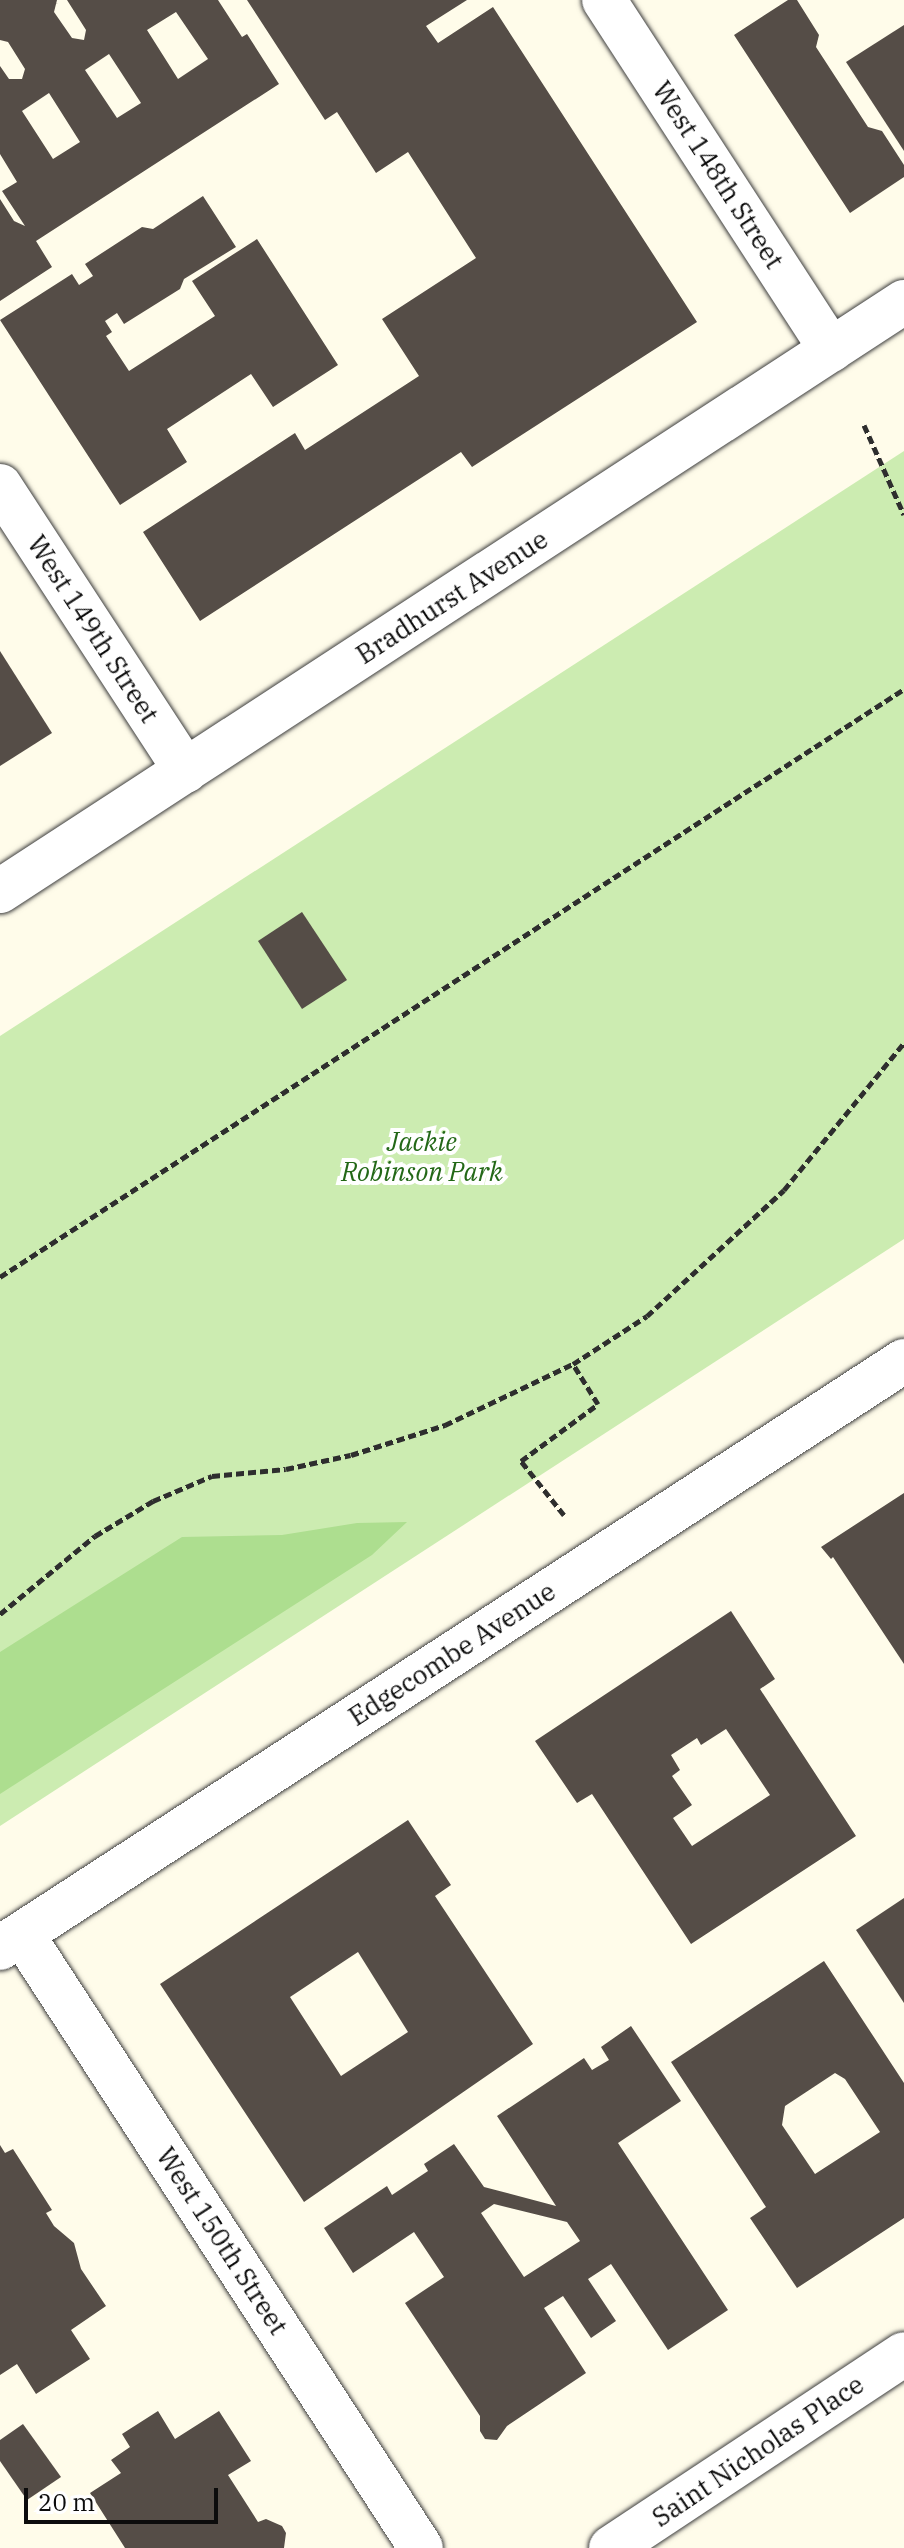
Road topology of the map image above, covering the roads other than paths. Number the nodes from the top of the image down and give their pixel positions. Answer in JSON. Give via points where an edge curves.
{"nodes":[{"id":1,"x":604,"y":0,"type":"edge"},
{"id":2,"x":904,"y":302,"type":"edge"},
{"id":3,"x":831,"y":350,"type":"junction"},
{"id":4,"x":0,"y":486,"type":"edge"},
{"id":5,"x":186,"y":771,"type":"junction"},
{"id":6,"x":0,"y":891,"type":"edge"},
{"id":7,"x":904,"y":1361,"type":"edge"},
{"id":8,"x":11,"y":1941,"type":"edge"},
{"id":9,"x":904,"y":2354,"type":"edge"},
{"id":10,"x":421,"y":2548,"type":"edge"},
{"id":11,"x":611,"y":2548,"type":"edge"}],
"edges":[{"from":1,"to":3,"type":"street","name":"West 148th Street"},
{"from":2,"to":3,"type":"street","name":"Bradhurst Avenue"},
{"from":3,"to":5,"type":"street","name":"Bradhurst Avenue"},
{"from":4,"to":5,"type":"street","name":"West 149th Street"},
{"from":5,"to":6,"type":"street","name":"Bradhurst Avenue"},
{"from":7,"to":8,"type":"street","name":"Edgecombe Avenue"},
{"from":8,"to":10,"type":"street","name":"West 150th Street"},
{"from":9,"to":11,"type":"street","name":"Saint Nicholas Place"}]}
